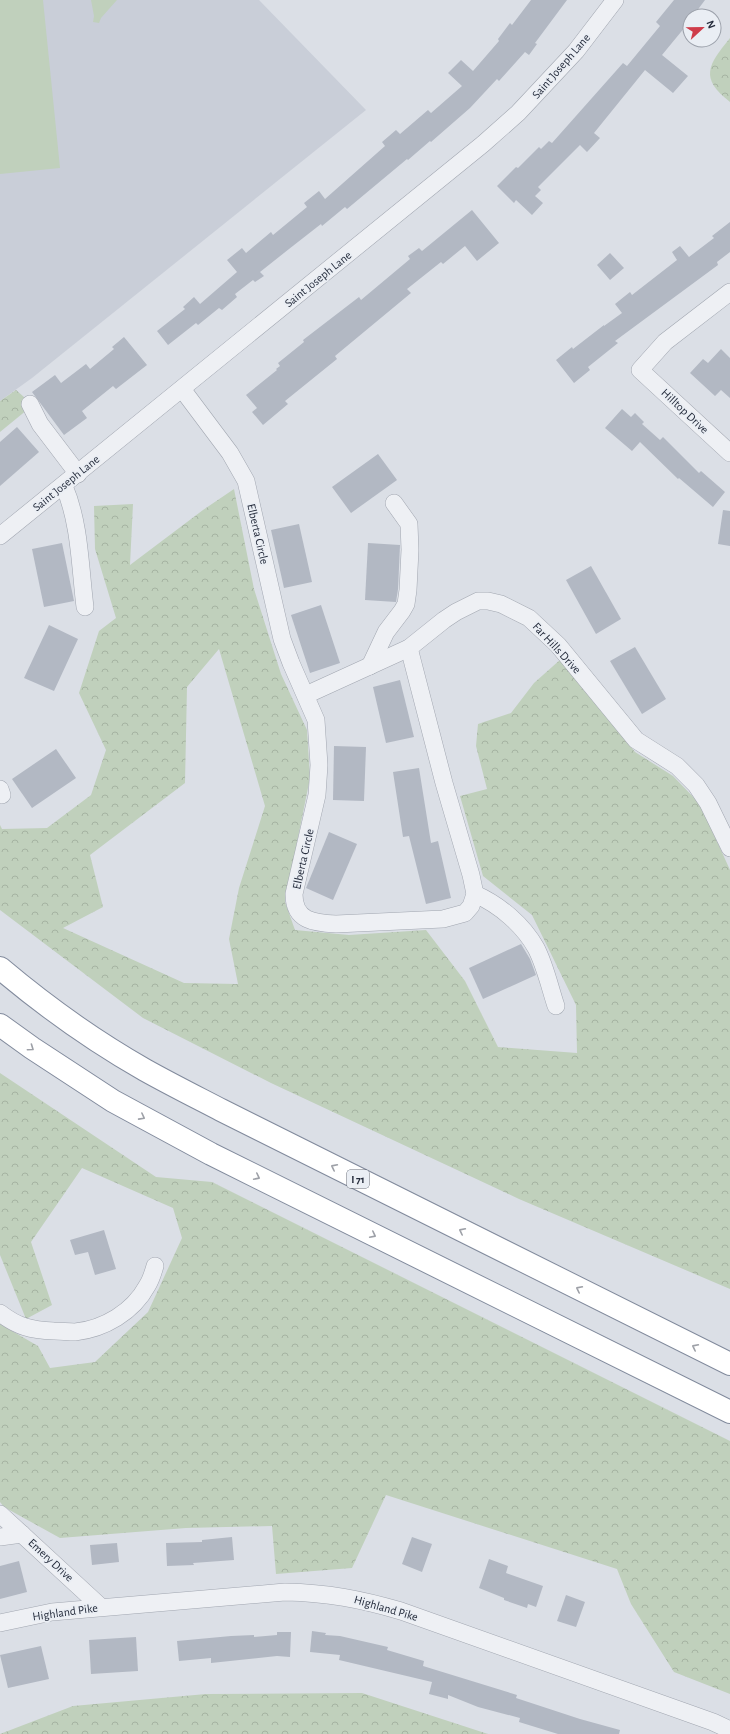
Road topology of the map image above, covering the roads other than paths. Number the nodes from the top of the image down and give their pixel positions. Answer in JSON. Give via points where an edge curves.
{"nodes":[{"id":1,"x":615,"y":0,"type":"edge"},
{"id":2,"x":730,"y":292,"type":"edge"},
{"id":3,"x":182,"y":389,"type":"junction"},
{"id":4,"x":30,"y":404,"type":"dead end"},
{"id":5,"x":730,"y":453,"type":"edge"},
{"id":6,"x":78,"y":474,"type":"junction"},
{"id":7,"x":64,"y":486,"type":"junction"},
{"id":8,"x":394,"y":503,"type":"dead end"},
{"id":9,"x":0,"y":536,"type":"edge"},
{"id":10,"x":85,"y":607,"type":"dead end"},
{"id":11,"x":409,"y":648,"type":"junction"},
{"id":12,"x":370,"y":666,"type":"junction"},
{"id":13,"x":306,"y":695,"type":"junction"},
{"id":14,"x":730,"y":848,"type":"edge"},
{"id":15,"x":475,"y":894,"type":"junction"},
{"id":16,"x":0,"y":968,"type":"edge"},
{"id":17,"x":556,"y":1006,"type":"dead end"},
{"id":18,"x":0,"y":1024,"type":"edge"},
{"id":19,"x":155,"y":1266,"type":"dead end"},
{"id":20,"x":0,"y":1313,"type":"edge"},
{"id":21,"x":730,"y":1364,"type":"edge"},
{"id":22,"x":730,"y":1412,"type":"edge"},
{"id":23,"x":0,"y":1514,"type":"edge"},
{"id":24,"x":22,"y":1534,"type":"junction"},
{"id":25,"x":0,"y":1537,"type":"edge"},
{"id":26,"x":101,"y":1607,"type":"junction"},
{"id":27,"x":0,"y":1623,"type":"edge"},
{"id":28,"x":730,"y":1730,"type":"edge"}],
"edges":[{"from":1,"to":3,"type":"street","name":"Saint Joseph Lane","via":[[576,51],[518,113]]},
{"from":2,"to":5,"type":"street","name":"Hilltop Drive","via":[[665,342],[640,370]]},
{"from":3,"to":6,"type":"street","name":"Saint Joseph Lane"},
{"from":3,"to":13,"type":"street","name":"Elberta Circle","via":[[230,453],[246,481],[282,639],[290,663]]},
{"from":4,"to":6,"type":"street","via":[[40,424]]},
{"from":6,"to":7,"type":"street","name":"Saint Joseph Lane"},
{"from":7,"to":9,"type":"street","name":"Saint Joseph Lane"},
{"from":7,"to":10,"type":"street","via":[[70,499],[75,526]]},
{"from":8,"to":12,"type":"street","via":[[409,524],[406,604],[386,632]]},
{"from":11,"to":12,"type":"street","name":"Far Hills Drive"},
{"from":11,"to":14,"type":"street","name":"Far Hills Drive","via":[[444,620],[478,601],[501,604],[528,618],[558,645],[636,740],[678,766],[696,785]]},
{"from":11,"to":15,"type":"street"},
{"from":12,"to":13,"type":"street","name":"Far Hills Drive"},
{"from":13,"to":15,"type":"street","name":"Elberta Circle","via":[[316,720],[319,765],[317,795],[294,894],[294,902],[301,916],[319,923],[336,924],[443,919],[465,913],[472,906]]},
{"from":15,"to":17,"type":"street","via":[[489,900],[515,921],[530,938],[537,950]]},
{"from":21,"to":16,"type":"highway","number":"I 71","one_way":true,"via":[[226,1113],[144,1069],[79,1028]]},
{"from":18,"to":22,"type":"highway","one_way":true,"via":[[112,1101],[205,1151]]},
{"from":19,"to":20,"type":"street","via":[[147,1286],[135,1303],[110,1322],[91,1328],[75,1332],[30,1329]]},
{"from":23,"to":24,"type":"street","name":"Emery Drive"},
{"from":24,"to":25,"type":"street"},
{"from":24,"to":26,"type":"street","name":"Emery Drive"},
{"from":26,"to":27,"type":"street","name":"Highland Pike","via":[[52,1612]]},
{"from":26,"to":28,"type":"street","name":"Highland Pike","via":[[285,1592],[314,1592],[363,1600],[401,1611]]}]}
